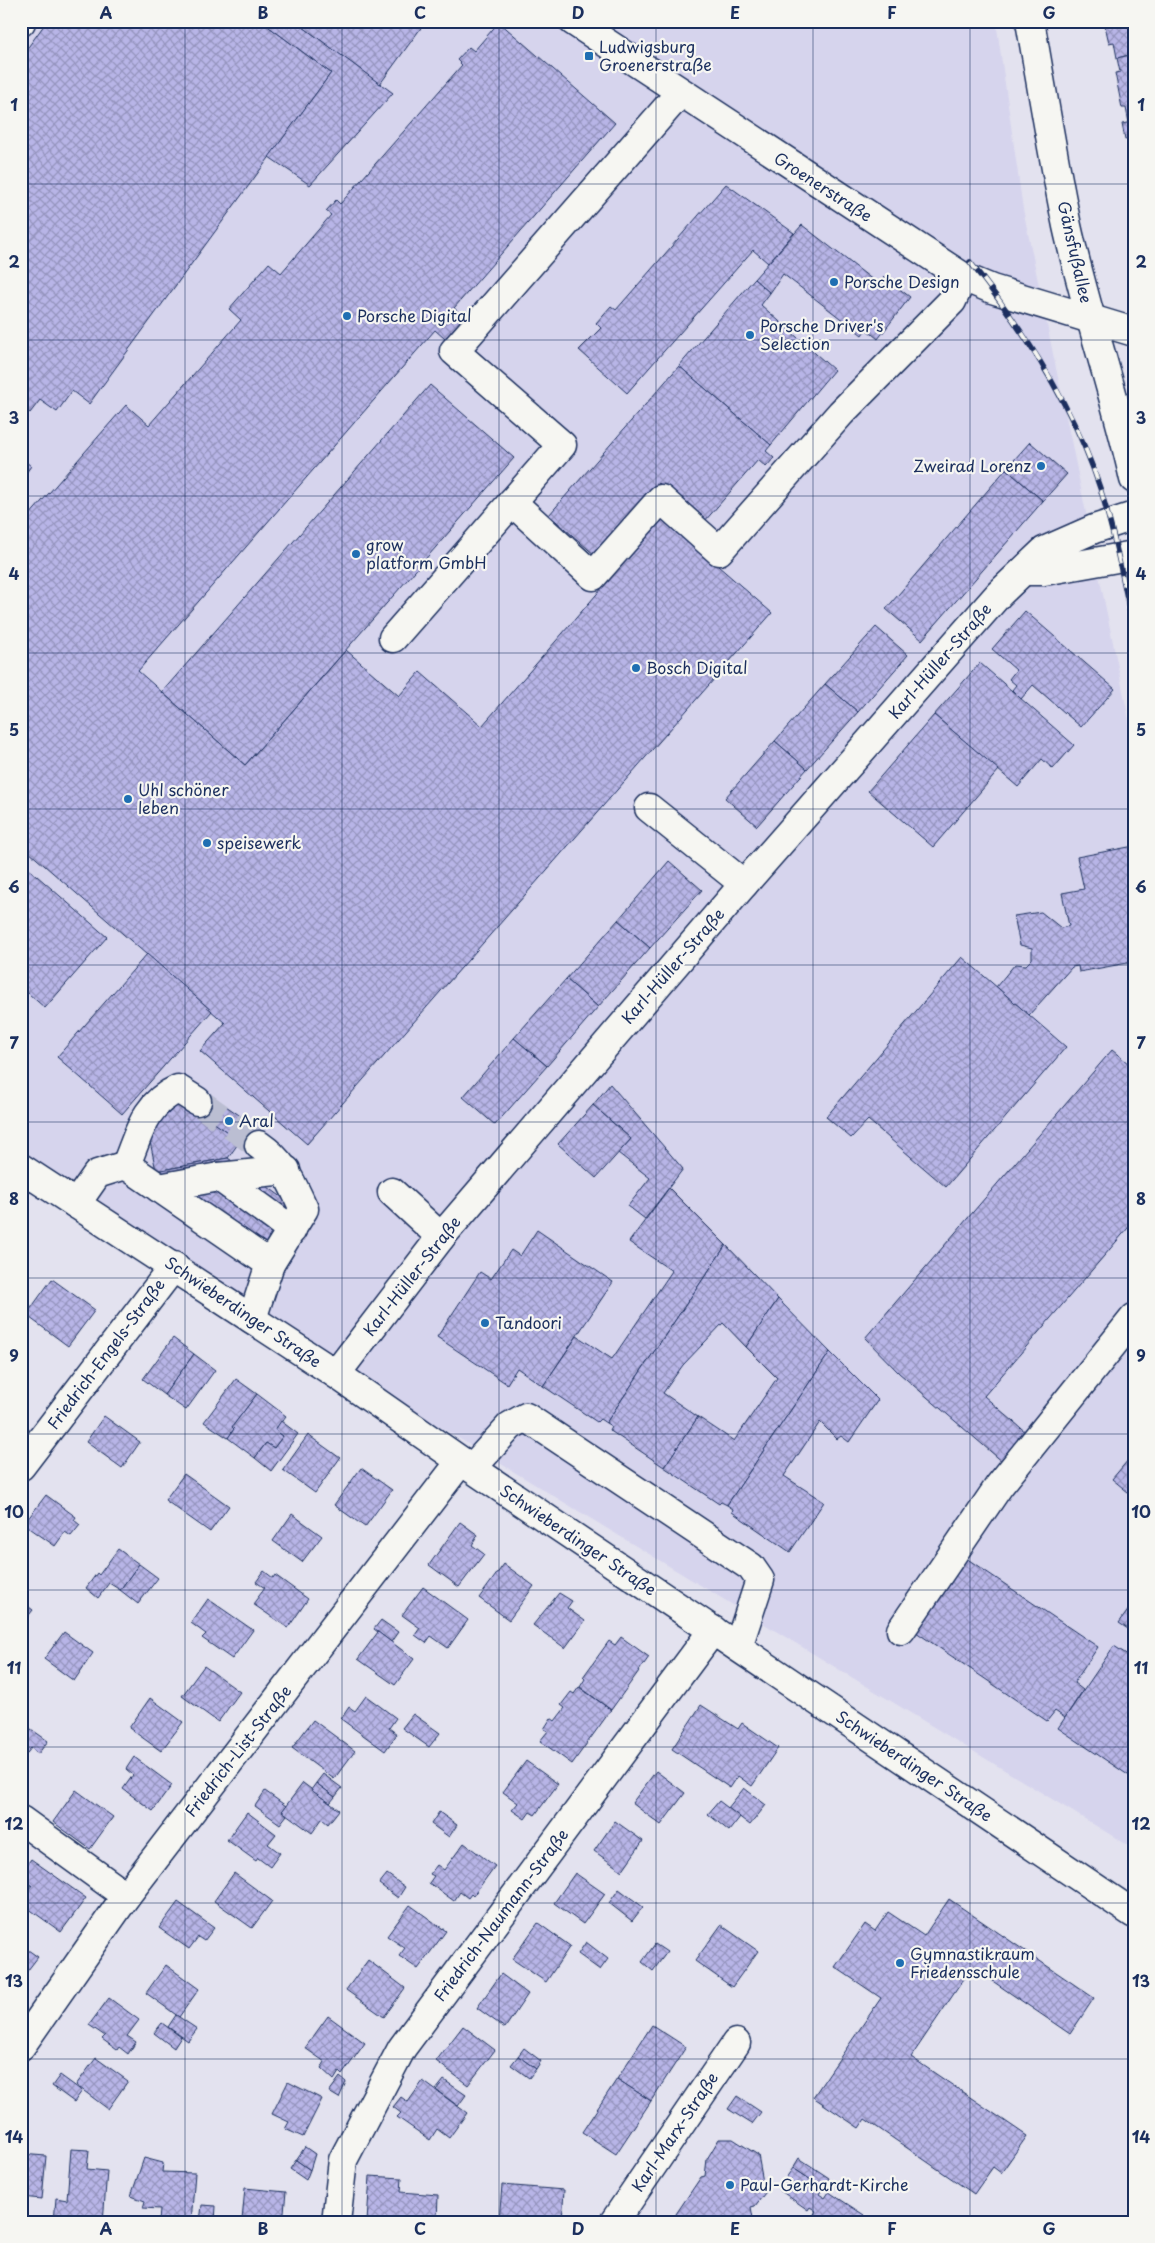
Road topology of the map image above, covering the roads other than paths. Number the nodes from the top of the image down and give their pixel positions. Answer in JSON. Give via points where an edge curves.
{"nodes":[{"id":1,"x":573,"y":21,"type":"edge"},
{"id":2,"x":1030,"y":21,"type":"edge"},
{"id":3,"x":680,"y":93,"type":"junction"},
{"id":4,"x":963,"y":278,"type":"junction"},
{"id":5,"x":1090,"y":318,"type":"junction"},
{"id":6,"x":1134,"y":332,"type":"edge"},
{"id":7,"x":1134,"y":479,"type":"edge"},
{"id":8,"x":512,"y":502,"type":"junction"},
{"id":9,"x":1134,"y":516,"type":"edge"},
{"id":10,"x":1134,"y":555,"type":"edge"},
{"id":11,"x":1024,"y":570,"type":"junction"},
{"id":12,"x":393,"y":638,"type":"dead end"},
{"id":13,"x":649,"y":808,"type":"dead end"},
{"id":14,"x":744,"y":884,"type":"junction"},
{"id":15,"x":197,"y":1100,"type":"tunnel mouth"},
{"id":16,"x":259,"y":1145,"type":"tunnel mouth"},
{"id":17,"x":126,"y":1165,"type":"junction"},
{"id":18,"x":21,"y":1168,"type":"edge"},
{"id":19,"x":286,"y":1170,"type":"junction"},
{"id":20,"x":219,"y":1178,"type":"junction"},
{"id":21,"x":159,"y":1188,"type":"junction"},
{"id":22,"x":392,"y":1192,"type":"dead end"},
{"id":23,"x":76,"y":1204,"type":"junction"},
{"id":24,"x":292,"y":1230,"type":"junction"},
{"id":25,"x":441,"y":1237,"type":"junction"},
{"id":26,"x":270,"y":1264,"type":"junction"},
{"id":27,"x":174,"y":1266,"type":"junction"},
{"id":28,"x":1134,"y":1318,"type":"edge"},
{"id":29,"x":252,"y":1319,"type":"junction"},
{"id":30,"x":336,"y":1374,"type":"junction"},
{"id":31,"x":467,"y":1464,"type":"junction"},
{"id":32,"x":21,"y":1466,"type":"edge"},
{"id":33,"x":713,"y":1630,"type":"junction"},
{"id":34,"x":901,"y":1630,"type":"dead end"},
{"id":35,"x":738,"y":1647,"type":"junction"},
{"id":36,"x":21,"y":1820,"type":"edge"},
{"id":37,"x":126,"y":1896,"type":"junction"},
{"id":38,"x":1134,"y":1914,"type":"edge"},
{"id":39,"x":736,"y":2043,"type":"dead end"},
{"id":40,"x":21,"y":2046,"type":"edge"},
{"id":41,"x":336,"y":2222,"type":"edge"},
{"id":42,"x":614,"y":2222,"type":"edge"}],
"edges":[{"from":1,"to":3,"type":"street","name":"Groenerstraße"},
{"from":2,"to":5,"type":"street","name":"Gänsfußallee","via":[[1067,226]]},
{"from":3,"to":4,"type":"street","name":"Groenerstraße"},
{"from":3,"to":8,"type":"street","via":[[454,351],[562,445]]},
{"from":4,"to":5,"type":"street","name":"Groenerstraße"},
{"from":4,"to":8,"type":"street","via":[[952,301],[841,413],[719,551],[661,499],[593,576]]},
{"from":5,"to":6,"type":"street","name":"Groenerstraße"},
{"from":5,"to":7,"type":"street","name":"Gänsfußallee"},
{"from":8,"to":12,"type":"street"},
{"from":9,"to":11,"type":"street","name":"Karl-Hüller-Straße","via":[[1044,551]]},
{"from":10,"to":11,"type":"street","via":[[1044,571]]},
{"from":11,"to":14,"type":"street","name":"Karl-Hüller-Straße","via":[[992,602]]},
{"from":13,"to":14,"type":"street"},
{"from":14,"to":25,"type":"street","name":"Karl-Hüller-Straße"},
{"from":15,"to":17,"type":"street","via":[[178,1089],[165,1094],[143,1119]]},
{"from":16,"to":19,"type":"street","via":[[273,1154]]},
{"from":17,"to":21,"type":"street"},
{"from":17,"to":23,"type":"street","via":[[97,1174]]},
{"from":18,"to":23,"type":"street","name":"Schwieberdinger Straße"},
{"from":19,"to":20,"type":"street"},
{"from":19,"to":24,"type":"street","via":[[304,1210]]},
{"from":20,"to":21,"type":"street"},
{"from":20,"to":24,"type":"street"},
{"from":21,"to":26,"type":"street"},
{"from":22,"to":25,"type":"street"},
{"from":23,"to":27,"type":"street","name":"Schwieberdinger Straße"},
{"from":24,"to":26,"type":"street"},
{"from":25,"to":30,"type":"street","name":"Karl-Hüller-Straße"},
{"from":26,"to":29,"type":"street"},
{"from":27,"to":29,"type":"street","name":"Schwieberdinger Straße"},
{"from":27,"to":32,"type":"street","name":"Friedrich-Engels-Straße"},
{"from":28,"to":34,"type":"street","via":[[999,1486]]},
{"from":29,"to":30,"type":"street","name":"Schwieberdinger Straße"},
{"from":30,"to":31,"type":"street","name":"Schwieberdinger Straße"},
{"from":31,"to":33,"type":"street","name":"Schwieberdinger Straße"},
{"from":31,"to":35,"type":"street","name":"Friedrich-List-Straße","via":[[510,1426],[526,1417],[751,1567],[760,1580]]},
{"from":31,"to":37,"type":"street","name":"Friedrich-List-Straße"},
{"from":33,"to":35,"type":"street","name":"Schwieberdinger Straße"},
{"from":33,"to":41,"type":"street","name":"Friedrich-Naumann-Straße","via":[[402,2048],[343,2160]]},
{"from":35,"to":38,"type":"street","name":"Schwieberdinger Straße"},
{"from":36,"to":37,"type":"street"},
{"from":37,"to":40,"type":"street","name":"Friedrich-List-Straße"},
{"from":39,"to":42,"type":"street","name":"Karl-Marx-Straße"}]}
